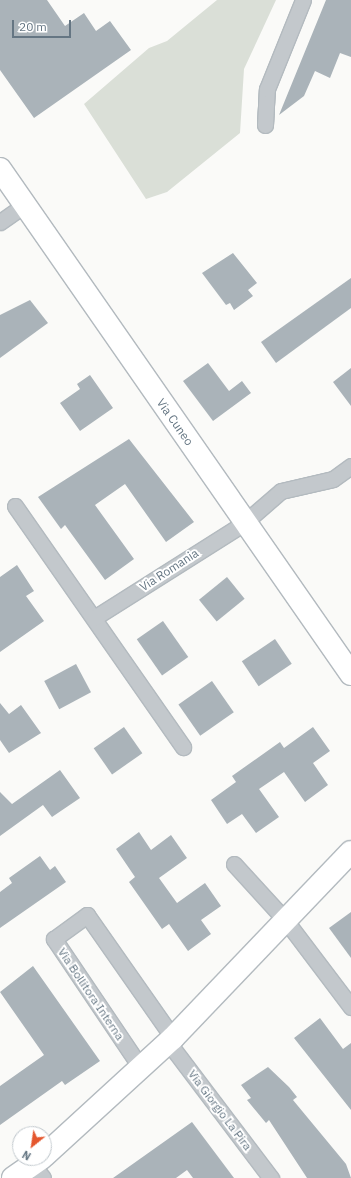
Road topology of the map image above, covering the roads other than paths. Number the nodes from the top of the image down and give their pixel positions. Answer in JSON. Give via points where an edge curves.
{"nodes":[{"id":1,"x":303,"y":0,"type":"edge"},
{"id":2,"x":264,"y":125,"type":"dead end"},
{"id":3,"x":0,"y":169,"type":"edge"},
{"id":4,"x":24,"y":205,"type":"junction"},
{"id":5,"x":0,"y":222,"type":"edge"},
{"id":6,"x":351,"y":466,"type":"edge"},
{"id":7,"x":15,"y":506,"type":"dead end"},
{"id":8,"x":244,"y":522,"type":"junction"},
{"id":9,"x":94,"y":618,"type":"junction"},
{"id":10,"x":351,"y":674,"type":"edge"},
{"id":11,"x":183,"y":747,"type":"dead end"},
{"id":12,"x":351,"y":852,"type":"edge"},
{"id":13,"x":234,"y":864,"type":"dead end"},
{"id":14,"x":286,"y":921,"type":"junction"},
{"id":15,"x":351,"y":1007,"type":"edge"},
{"id":16,"x":170,"y":1040,"type":"junction"},
{"id":17,"x":141,"y":1068,"type":"junction"},
{"id":18,"x":52,"y":1153,"type":"edge"},
{"id":19,"x":36,"y":1166,"type":"edge"},
{"id":20,"x":13,"y":1178,"type":"edge"},
{"id":21,"x":271,"y":1178,"type":"edge"}],
"edges":[{"from":1,"to":2,"type":"street","via":[[267,89]]},
{"from":3,"to":4,"type":"street","name":"Via Cuneo"},
{"from":4,"to":5,"type":"street"},
{"from":4,"to":8,"type":"street","name":"Via Cuneo"},
{"from":6,"to":8,"type":"street","name":"Via Romania","via":[[333,479],[281,491]]},
{"from":7,"to":9,"type":"street"},
{"from":8,"to":9,"type":"street","name":"Via Romania"},
{"from":8,"to":10,"type":"street","name":"Via Cuneo"},
{"from":9,"to":11,"type":"street"},
{"from":12,"to":14,"type":"street"},
{"from":13,"to":14,"type":"street"},
{"from":14,"to":15,"type":"street"},
{"from":14,"to":16,"type":"street"},
{"from":16,"to":17,"type":"street"},
{"from":16,"to":17,"type":"street","name":"Via Bollitora Interna","via":[[87,915],[54,939]]},
{"from":16,"to":21,"type":"street","name":"Via Giorgio La Pira"},
{"from":17,"to":18,"type":"street"},
{"from":19,"to":20,"type":"street"}]}
